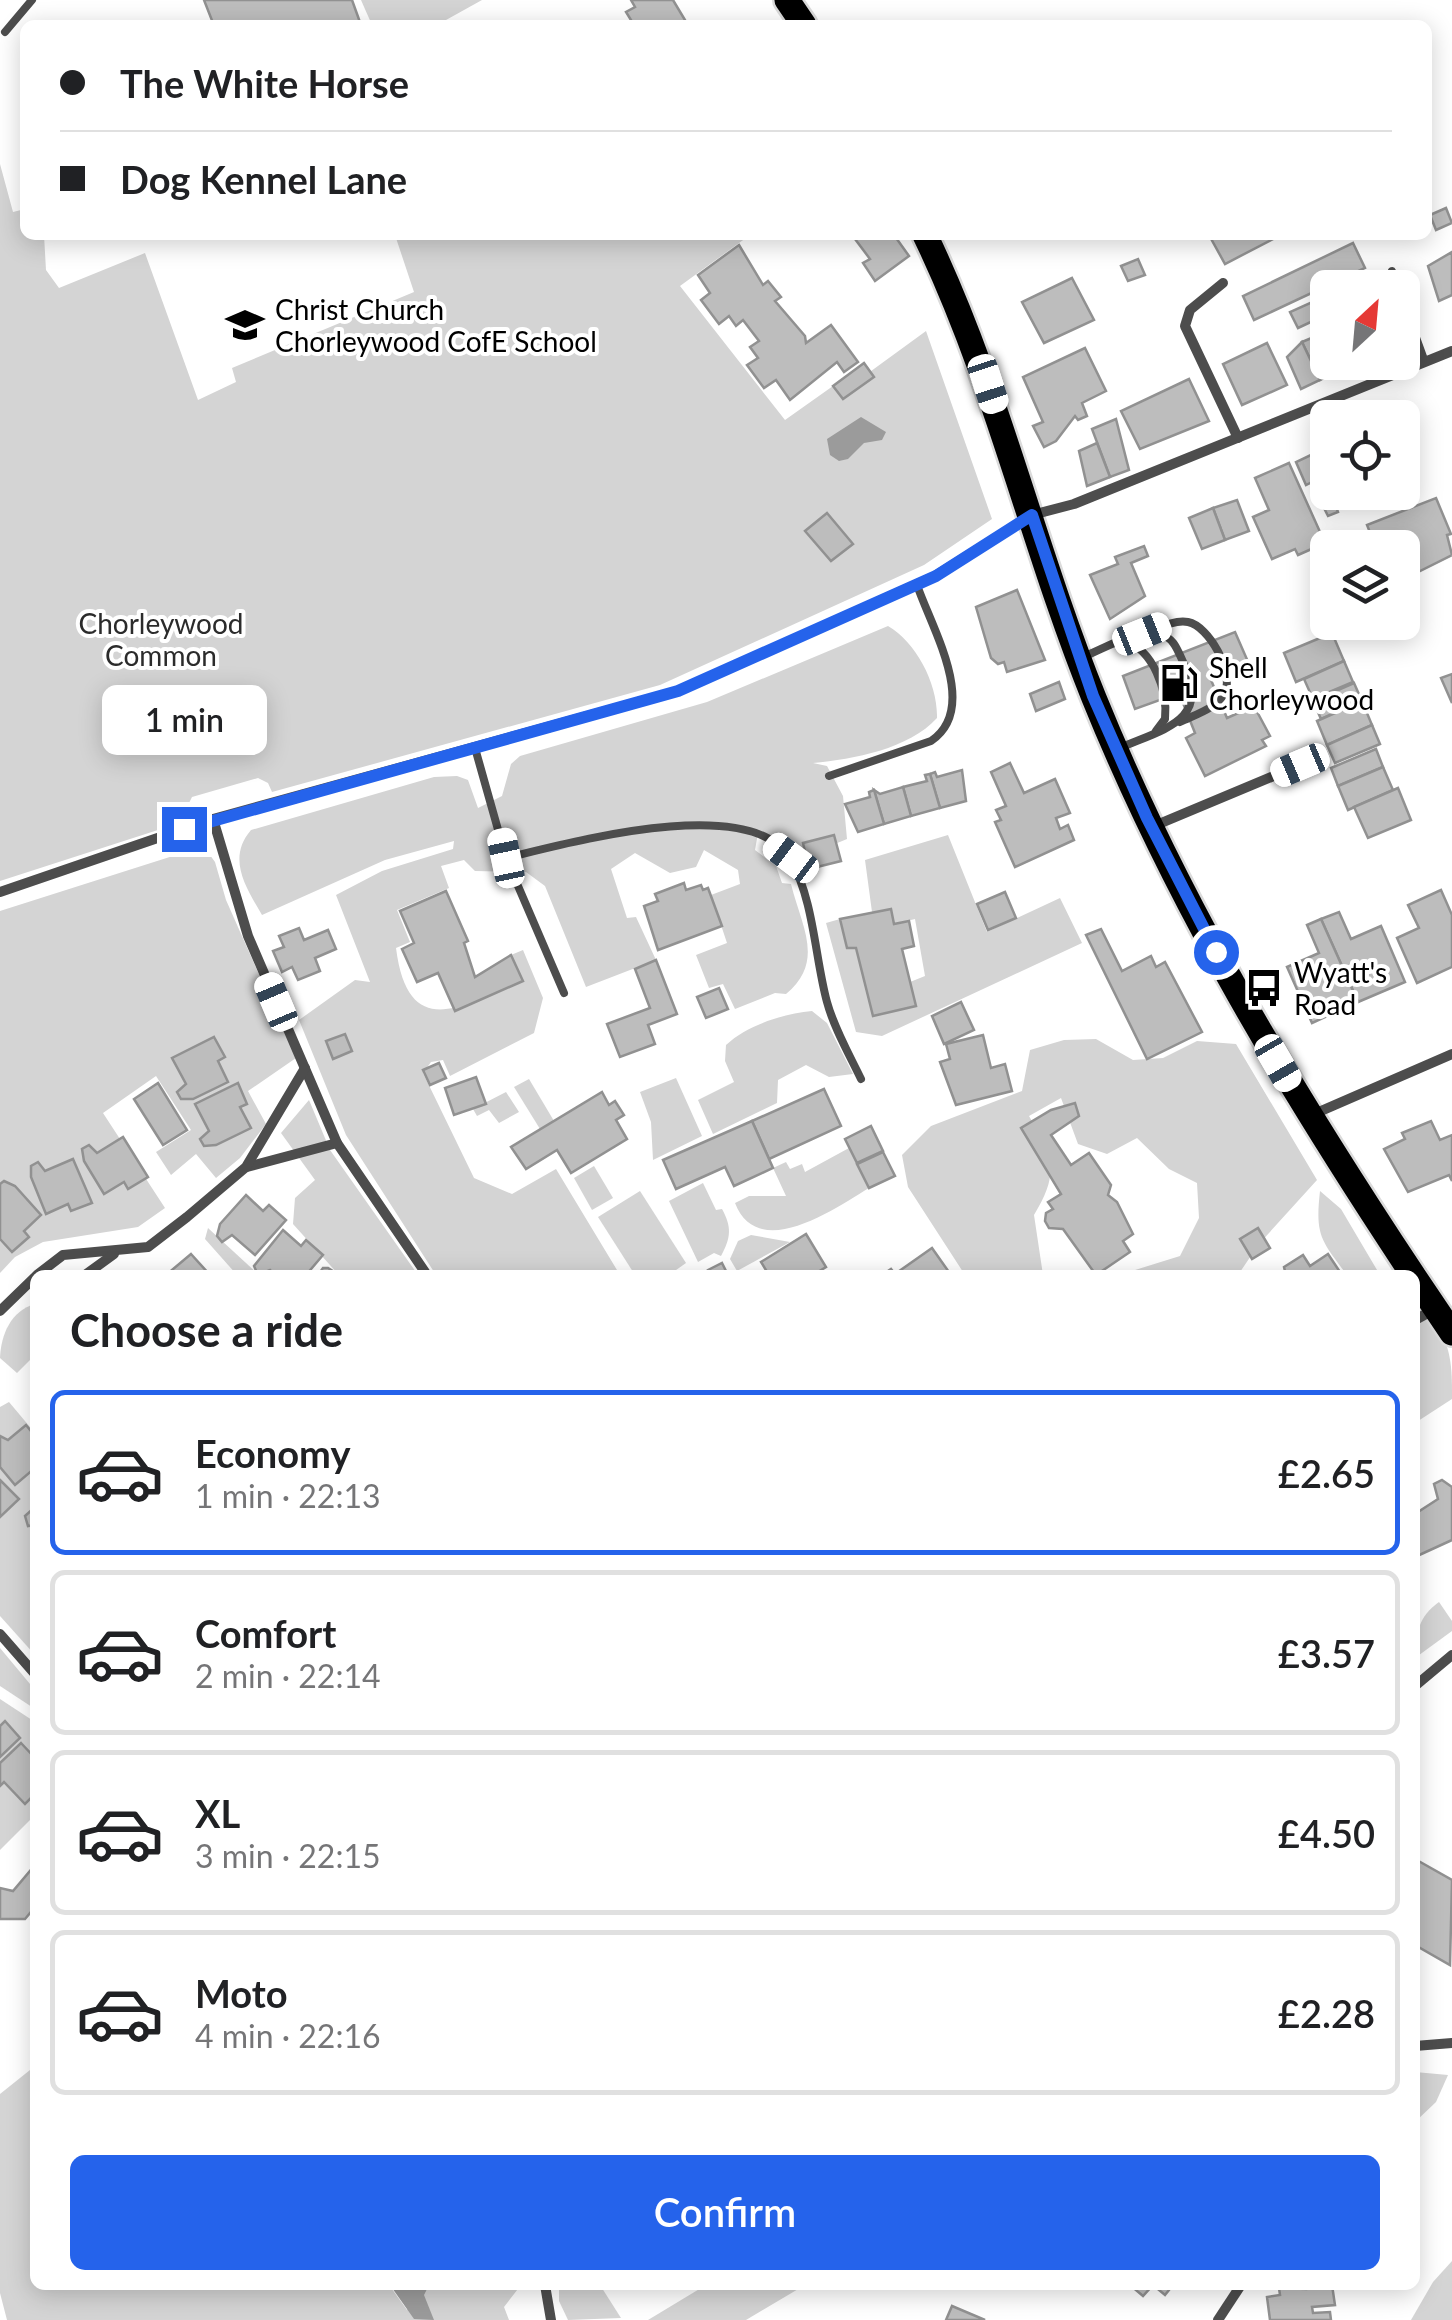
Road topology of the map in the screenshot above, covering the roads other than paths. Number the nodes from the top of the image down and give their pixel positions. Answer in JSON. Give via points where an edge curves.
{"nodes":[{"id":1,"x":32,"y":0,"type":"edge"},
{"id":2,"x":5,"y":32,"type":"dead end"},
{"id":3,"x":927,"y":240,"type":"edge"},
{"id":4,"x":1224,"y":283,"type":"dead end"},
{"id":5,"x":1420,"y":346,"type":"edge"},
{"id":6,"x":1452,"y":350,"type":"edge"},
{"id":7,"x":1426,"y":362,"type":"junction"},
{"id":8,"x":1238,"y":438,"type":"junction"},
{"id":9,"x":1032,"y":515,"type":"junction"},
{"id":10,"x":917,"y":585,"type":"junction"},
{"id":11,"x":1142,"y":634,"type":"junction"},
{"id":12,"x":1124,"y":641,"type":"junction"},
{"id":13,"x":1080,"y":657,"type":"junction"},
{"id":14,"x":1177,"y":723,"type":"junction"},
{"id":15,"x":1154,"y":733,"type":"junction"},
{"id":16,"x":475,"y":748,"type":"junction"},
{"id":17,"x":1117,"y":750,"type":"junction"},
{"id":18,"x":1300,"y":765,"type":"dead end"},
{"id":19,"x":829,"y":776,"type":"dead end"},
{"id":20,"x":213,"y":819,"type":"junction"},
{"id":21,"x":1152,"y":827,"type":"junction"},
{"id":22,"x":506,"y":858,"type":"junction"},
{"id":23,"x":0,"y":892,"type":"edge"},
{"id":24,"x":564,"y":994,"type":"dead end"},
{"id":25,"x":1452,"y":1054,"type":"edge"},
{"id":26,"x":305,"y":1068,"type":"junction"},
{"id":27,"x":861,"y":1079,"type":"dead end"},
{"id":28,"x":1308,"y":1117,"type":"junction"},
{"id":29,"x":336,"y":1143,"type":"junction"},
{"id":30,"x":246,"y":1168,"type":"junction"},
{"id":31,"x":115,"y":1254,"type":"junction"},
{"id":32,"x":44,"y":1270,"type":"edge"},
{"id":33,"x":92,"y":1270,"type":"edge"},
{"id":34,"x":424,"y":1270,"type":"edge"},
{"id":35,"x":1409,"y":1270,"type":"edge"},
{"id":36,"x":30,"y":1281,"type":"edge"},
{"id":37,"x":30,"y":1290,"type":"edge"},
{"id":38,"x":15,"y":1292,"type":"junction"},
{"id":39,"x":0,"y":1311,"type":"edge"},
{"id":40,"x":1425,"y":1314,"type":"edge"},
{"id":41,"x":1452,"y":1333,"type":"edge"},
{"id":42,"x":0,"y":1634,"type":"edge"},
{"id":43,"x":1452,"y":1655,"type":"edge"},
{"id":44,"x":30,"y":1668,"type":"edge"},
{"id":45,"x":1420,"y":1682,"type":"edge"},
{"id":46,"x":1452,"y":2044,"type":"edge"},
{"id":47,"x":1420,"y":2046,"type":"edge"},
{"id":48,"x":546,"y":2290,"type":"edge"},
{"id":49,"x":1238,"y":2290,"type":"edge"},
{"id":50,"x":551,"y":2320,"type":"edge"},
{"id":51,"x":1218,"y":2320,"type":"edge"}],
"edges":[{"from":1,"to":2,"type":"lane"},
{"from":3,"to":9,"type":"main road","via":[[980,359]]},
{"from":4,"to":8,"type":"street","via":[[1190,310],[1185,326]]},
{"from":5,"to":7,"type":"lane"},
{"from":6,"to":7,"type":"street"},
{"from":7,"to":8,"type":"street"},
{"from":8,"to":9,"type":"street"},
{"from":9,"to":10,"type":"street"},
{"from":9,"to":13,"type":"main road"},
{"from":10,"to":16,"type":"street","via":[[678,691]]},
{"from":10,"to":19,"type":"lane","via":[[952,684],[954,714],[931,741]]},
{"from":11,"to":12,"type":"lane"},
{"from":11,"to":14,"type":"lane","via":[[1174,642],[1194,684],[1192,706]]},
{"from":11,"to":14,"type":"lane","via":[[1192,622],[1206,632],[1228,678],[1216,704]]},
{"from":12,"to":13,"type":"lane"},
{"from":12,"to":15,"type":"lane","via":[[1149,657],[1164,698],[1166,719]]},
{"from":13,"to":17,"type":"main road"},
{"from":14,"to":15,"type":"lane"},
{"from":15,"to":17,"type":"lane"},
{"from":16,"to":20,"type":"street"},
{"from":16,"to":22,"type":"lane"},
{"from":17,"to":21,"type":"main road"},
{"from":18,"to":21,"type":"street"},
{"from":20,"to":23,"type":"street"},
{"from":20,"to":26,"type":"street","via":[[248,936]]},
{"from":21,"to":28,"type":"main road"},
{"from":22,"to":24,"type":"lane"},
{"from":22,"to":27,"type":"lane","via":[[642,826],[734,828],[767,840],[791,858],[828,1007]]},
{"from":25,"to":28,"type":"street"},
{"from":26,"to":29,"type":"street"},
{"from":26,"to":30,"type":"street"},
{"from":28,"to":35,"type":"main road"},
{"from":29,"to":30,"type":"street"},
{"from":29,"to":34,"type":"street"},
{"from":30,"to":31,"type":"street","via":[[148,1247]]},
{"from":31,"to":32,"type":"street","via":[[62,1256]]},
{"from":31,"to":33,"type":"street"},
{"from":36,"to":38,"type":"street"},
{"from":37,"to":38,"type":"street"},
{"from":38,"to":39,"type":"street"},
{"from":40,"to":41,"type":"main road"},
{"from":42,"to":44,"type":"street"},
{"from":43,"to":45,"type":"street"},
{"from":46,"to":47,"type":"street"},
{"from":48,"to":50,"type":"street"},
{"from":49,"to":51,"type":"street"}]}
